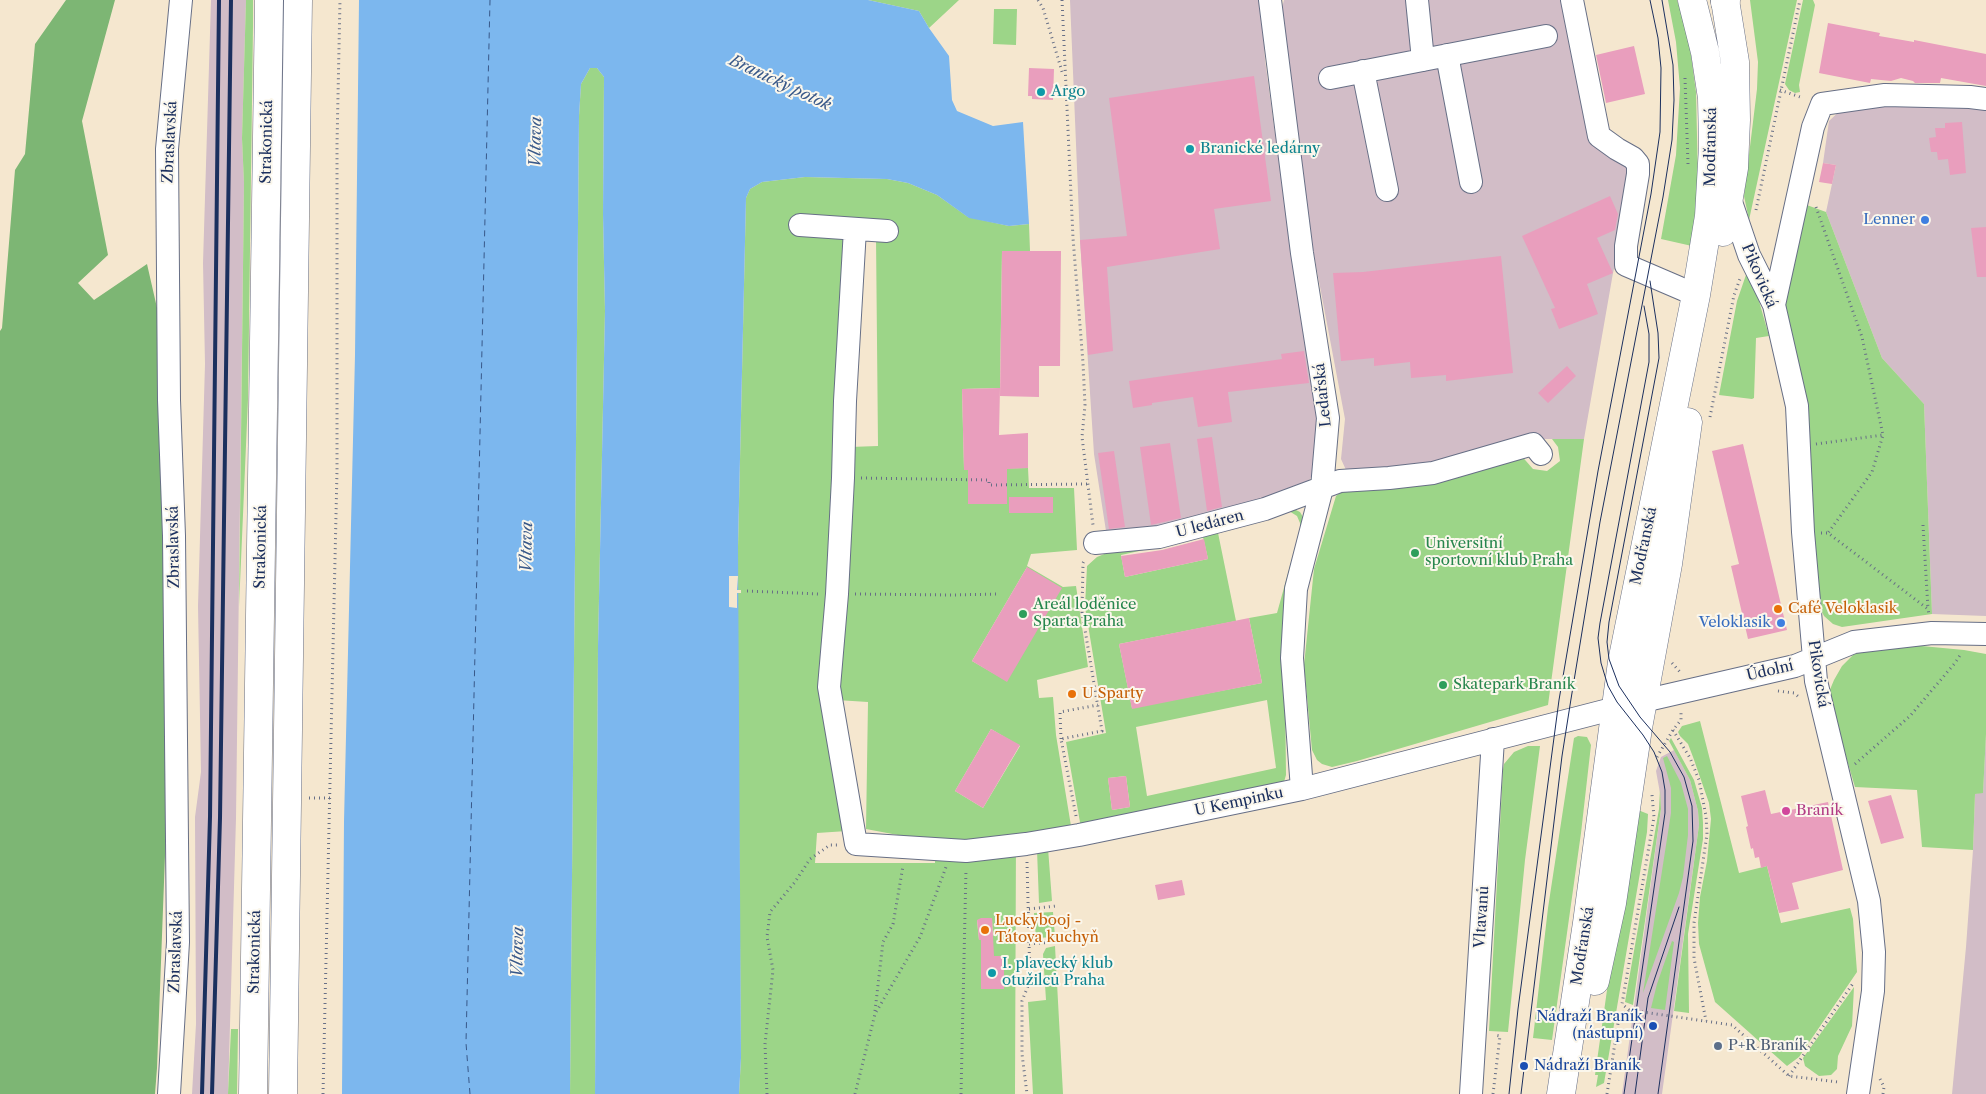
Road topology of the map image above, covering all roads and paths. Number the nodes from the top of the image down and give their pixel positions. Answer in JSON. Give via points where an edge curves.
{"nodes":[{"id":1,"x":181,"y":0,"type":"edge"},
{"id":2,"x":268,"y":0,"type":"edge"},
{"id":3,"x":298,"y":0,"type":"edge"},
{"id":4,"x":340,"y":0,"type":"edge"},
{"id":5,"x":1038,"y":0,"type":"edge"},
{"id":6,"x":1062,"y":0,"type":"edge"},
{"id":7,"x":1270,"y":0,"type":"edge"},
{"id":8,"x":1417,"y":0,"type":"edge"},
{"id":9,"x":1572,"y":0,"type":"edge"},
{"id":10,"x":1692,"y":0,"type":"edge"},
{"id":11,"x":1800,"y":0,"type":"edge"},
{"id":12,"x":1725,"y":1,"type":"edge"},
{"id":13,"x":1546,"y":36,"type":"dead end"},
{"id":14,"x":1447,"y":55,"type":"junction"},
{"id":15,"x":1423,"y":60,"type":"junction"},
{"id":16,"x":1363,"y":71,"type":"junction"},
{"id":17,"x":1685,"y":75,"type":"dead end"},
{"id":18,"x":1330,"y":78,"type":"dead end"},
{"id":19,"x":1064,"y":79,"type":"junction"},
{"id":20,"x":1780,"y":90,"type":"junction"},
{"id":21,"x":1986,"y":99,"type":"edge"},
{"id":22,"x":1822,"y":104,"type":"junction"},
{"id":23,"x":1688,"y":173,"type":"dead end"},
{"id":24,"x":1471,"y":182,"type":"dead end"},
{"id":25,"x":1387,"y":190,"type":"dead end"},
{"id":26,"x":1730,"y":199,"type":"junction"},
{"id":27,"x":1816,"y":205,"type":"dead end"},
{"id":28,"x":1755,"y":211,"type":"dead end"},
{"id":29,"x":800,"y":225,"type":"dead end"},
{"id":30,"x":855,"y":229,"type":"junction"},
{"id":31,"x":887,"y":231,"type":"dead end"},
{"id":32,"x":1749,"y":255,"type":"junction"},
{"id":33,"x":1696,"y":295,"type":"junction"},
{"id":34,"x":1774,"y":305,"type":"junction"},
{"id":35,"x":1708,"y":424,"type":"dead end"},
{"id":36,"x":1883,"y":436,"type":"junction"},
{"id":37,"x":1799,"y":446,"type":"junction"},
{"id":38,"x":1541,"y":454,"type":"dead end"},
{"id":39,"x":843,"y":478,"type":"junction"},
{"id":40,"x":1087,"y":484,"type":"junction"},
{"id":41,"x":1322,"y":488,"type":"junction"},
{"id":42,"x":1923,"y":525,"type":"dead end"},
{"id":43,"x":1803,"y":532,"type":"junction"},
{"id":44,"x":1828,"y":533,"type":"junction"},
{"id":45,"x":1095,"y":544,"type":"junction"},
{"id":46,"x":747,"y":592,"type":"dead end"},
{"id":47,"x":837,"y":594,"type":"junction"},
{"id":48,"x":998,"y":594,"type":"dead end"},
{"id":49,"x":1928,"y":610,"type":"junction"},
{"id":50,"x":1932,"y":633,"type":"junction"},
{"id":51,"x":1986,"y":634,"type":"edge"},
{"id":52,"x":1965,"y":648,"type":"dead end"},
{"id":53,"x":1670,"y":656,"type":"dead end"},
{"id":54,"x":1814,"y":659,"type":"junction"},
{"id":55,"x":1684,"y":676,"type":"dead end"},
{"id":56,"x":1769,"y":693,"type":"dead end"},
{"id":57,"x":1802,"y":700,"type":"dead end"},
{"id":58,"x":1643,"y":701,"type":"junction"},
{"id":59,"x":1098,"y":705,"type":"junction"},
{"id":60,"x":1616,"y":708,"type":"junction"},
{"id":61,"x":1690,"y":711,"type":"dead end"},
{"id":62,"x":1672,"y":730,"type":"junction"},
{"id":63,"x":1061,"y":739,"type":"junction"},
{"id":64,"x":1493,"y":740,"type":"junction"},
{"id":65,"x":1657,"y":758,"type":"dead end"},
{"id":66,"x":1850,"y":769,"type":"dead end"},
{"id":67,"x":1302,"y":788,"type":"junction"},
{"id":68,"x":1651,"y":791,"type":"dead end"},
{"id":69,"x":1079,"y":835,"type":"junction"},
{"id":70,"x":856,"y":844,"type":"junction"},
{"id":71,"x":1026,"y":844,"type":"junction"},
{"id":72,"x":906,"y":848,"type":"junction"},
{"id":73,"x":959,"y":851,"type":"junction"},
{"id":74,"x":1056,"y":906,"type":"dead end"},
{"id":75,"x":1028,"y":909,"type":"junction"},
{"id":76,"x":1088,"y":939,"type":"dead end"},
{"id":77,"x":1029,"y":944,"type":"junction"},
{"id":78,"x":1857,"y":986,"type":"dead end"},
{"id":79,"x":1629,"y":1010,"type":"junction"},
{"id":80,"x":874,"y":1014,"type":"junction"},
{"id":81,"x":1628,"y":1017,"type":"dead end"},
{"id":82,"x":1706,"y":1021,"type":"junction"},
{"id":83,"x":1492,"y":1035,"type":"dead end"},
{"id":84,"x":1864,"y":1056,"type":"junction"},
{"id":85,"x":1789,"y":1076,"type":"junction"},
{"id":86,"x":1838,"y":1082,"type":"dead end"},
{"id":87,"x":1874,"y":1085,"type":"edge"},
{"id":88,"x":169,"y":1094,"type":"edge"},
{"id":89,"x":253,"y":1094,"type":"edge"},
{"id":90,"x":283,"y":1094,"type":"edge"},
{"id":91,"x":323,"y":1094,"type":"edge"},
{"id":92,"x":767,"y":1094,"type":"edge"},
{"id":93,"x":855,"y":1094,"type":"edge"},
{"id":94,"x":961,"y":1094,"type":"edge"},
{"id":95,"x":1027,"y":1094,"type":"edge"},
{"id":96,"x":1471,"y":1094,"type":"edge"},
{"id":97,"x":1493,"y":1094,"type":"edge"},
{"id":98,"x":1561,"y":1094,"type":"edge"},
{"id":99,"x":1580,"y":1094,"type":"edge"},
{"id":100,"x":1607,"y":1094,"type":"edge"},
{"id":101,"x":1858,"y":1094,"type":"edge"},
{"id":102,"x":1883,"y":1094,"type":"edge"}],
"edges":[{"from":1,"to":88,"type":"street","name":"Zbraslavská","via":[[167,149],[178,932]]},
{"from":2,"to":89,"type":"main road","name":"Strakonická"},
{"from":3,"to":90,"type":"main road","name":"Strakonická"},
{"from":4,"to":91,"type":"path","via":[[338,471]]},
{"from":5,"to":19,"type":"path"},
{"from":6,"to":19,"type":"path"},
{"from":7,"to":41,"type":"street","name":"Ledařská","via":[[1302,253],[1328,418]]},
{"from":8,"to":15,"type":"street"},
{"from":9,"to":33,"type":"street","via":[[1599,136],[1638,164],[1626,265]]},
{"from":10,"to":33,"type":"main road","name":"Modřanská","via":[[1708,68],[1713,121],[1710,200]]},
{"from":11,"to":20,"type":"path"},
{"from":12,"to":26,"type":"main road","name":"Modřanská","via":[[1736,82],[1736,145]]},
{"from":13,"to":14,"type":"street"},
{"from":14,"to":15,"type":"street"},
{"from":14,"to":24,"type":"street"},
{"from":15,"to":16,"type":"street"},
{"from":16,"to":18,"type":"street"},
{"from":16,"to":25,"type":"street"},
{"from":17,"to":23,"type":"path"},
{"from":19,"to":40,"type":"path","via":[[1083,363],[1085,405],[1082,438]]},
{"from":20,"to":22,"type":"path"},
{"from":20,"to":28,"type":"path"},
{"from":21,"to":22,"type":"street","via":[[1885,95]]},
{"from":22,"to":34,"type":"street","via":[[1813,127]]},
{"from":26,"to":32,"type":"street","name":"Pikovická"},
{"from":26,"to":58,"type":"main road","name":"Modřanská","via":[[1683,447],[1668,564]]},
{"from":27,"to":36,"type":"path","via":[[1862,337]]},
{"from":29,"to":30,"type":"street"},
{"from":30,"to":31,"type":"street"},
{"from":30,"to":39,"type":"street","via":[[844,401]]},
{"from":32,"to":34,"type":"street","name":"Pikovická"},
{"from":32,"to":35,"type":"path","via":[[1734,295]]},
{"from":33,"to":60,"type":"main road","name":"Modřanská","via":[[1630,615]]},
{"from":34,"to":37,"type":"street","name":"Pikovická","via":[[1797,406]]},
{"from":36,"to":37,"type":"path"},
{"from":36,"to":44,"type":"path","via":[[1872,472]]},
{"from":37,"to":43,"type":"street","name":"Pikovická"},
{"from":38,"to":41,"type":"street","name":"U ledáren","via":[[1533,444],[1434,472],[1340,481]]},
{"from":39,"to":40,"type":"path","via":[[989,480],[989,485]]},
{"from":39,"to":47,"type":"street"},
{"from":40,"to":45,"type":"path"},
{"from":41,"to":45,"type":"street","name":"U ledáren","via":[[1266,509],[1159,537]]},
{"from":41,"to":67,"type":"street","name":"Ledařská","via":[[1296,589],[1292,658]]},
{"from":42,"to":49,"type":"path"},
{"from":43,"to":44,"type":"path"},
{"from":43,"to":54,"type":"street","name":"Pikovická"},
{"from":44,"to":49,"type":"path"},
{"from":45,"to":59,"type":"path","via":[[1083,563],[1082,612]]},
{"from":46,"to":47,"type":"path"},
{"from":47,"to":48,"type":"path"},
{"from":47,"to":70,"type":"street","via":[[829,687]]},
{"from":49,"to":50,"type":"path"},
{"from":50,"to":51,"type":"street","name":"Údolní"},
{"from":50,"to":54,"type":"street","name":"Údolní","via":[[1854,642]]},
{"from":52,"to":66,"type":"path","via":[[1910,716]]},
{"from":53,"to":55,"type":"path"},
{"from":54,"to":58,"type":"street","name":"Údolní"},
{"from":54,"to":84,"type":"street","name":"Pikovická","via":[[1816,682],[1869,901],[1873,991]]},
{"from":56,"to":57,"type":"path","via":[[1794,693]]},
{"from":58,"to":60,"type":"main road"},
{"from":58,"to":99,"type":"main road","name":"Modřanská","via":[[1612,902],[1596,974]]},
{"from":59,"to":63,"type":"path","via":[[1060,712]]},
{"from":59,"to":63,"type":"path","via":[[1102,731]]},
{"from":60,"to":64,"type":"street","name":"U Kempinku"},
{"from":60,"to":98,"type":"main road","name":"Modřanská"},
{"from":61,"to":62,"type":"path","via":[[1681,713],[1681,720]]},
{"from":62,"to":65,"type":"path"},
{"from":62,"to":82,"type":"path","via":[[1699,780],[1706,816],[1707,834],[1694,923],[1694,958]]},
{"from":63,"to":69,"type":"path"},
{"from":64,"to":67,"type":"street","name":"U Kempinku"},
{"from":64,"to":96,"type":"street","name":"Vltavanů"},
{"from":67,"to":69,"type":"street","name":"U Kempinku"},
{"from":68,"to":79,"type":"path","via":[[1654,817],[1622,1004]]},
{"from":69,"to":71,"type":"street","name":"U Kempinku"},
{"from":70,"to":72,"type":"street","name":"U Kempinku"},
{"from":70,"to":92,"type":"path","via":[[830,845],[810,859],[770,912],[767,937],[773,970],[765,1044]]},
{"from":71,"to":73,"type":"street","name":"U Kempinku"},
{"from":71,"to":75,"type":"path"},
{"from":72,"to":73,"type":"street","name":"U Kempinku"},
{"from":72,"to":80,"type":"path","via":[[893,924],[884,942]]},
{"from":73,"to":80,"type":"path","via":[[920,937]]},
{"from":73,"to":94,"type":"path"},
{"from":74,"to":75,"type":"path"},
{"from":75,"to":77,"type":"path"},
{"from":76,"to":77,"type":"path"},
{"from":77,"to":95,"type":"path","via":[[1030,981],[1022,1000],[1022,1054]]},
{"from":78,"to":85,"type":"path","via":[[1858,976]]},
{"from":79,"to":81,"type":"path"},
{"from":79,"to":82,"type":"path"},
{"from":79,"to":100,"type":"path","via":[[1619,1017]]},
{"from":80,"to":93,"type":"path"},
{"from":82,"to":85,"type":"path","via":[[1732,1025]]},
{"from":83,"to":97,"type":"path","via":[[1500,1036]]},
{"from":84,"to":87,"type":"street","via":[[1870,1086]]},
{"from":84,"to":101,"type":"street","name":"Pikovická"},
{"from":85,"to":86,"type":"path"},
{"from":87,"to":102,"type":"path","via":[[1884,1087]]}]}
